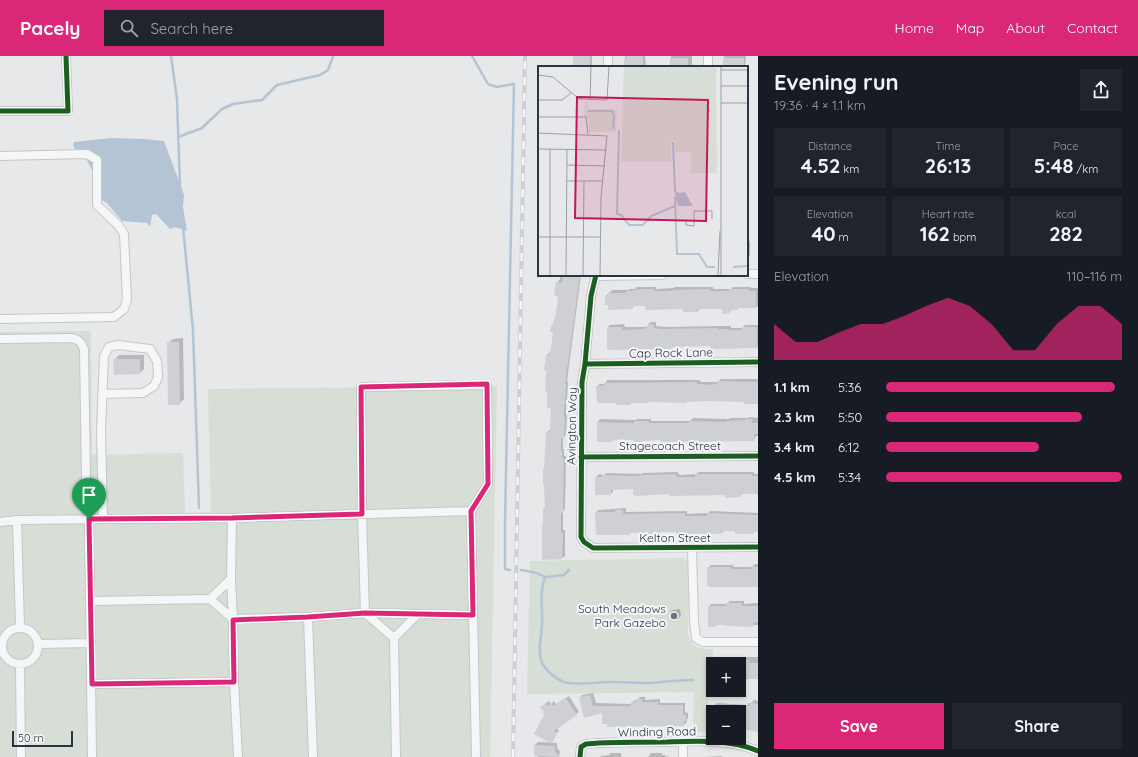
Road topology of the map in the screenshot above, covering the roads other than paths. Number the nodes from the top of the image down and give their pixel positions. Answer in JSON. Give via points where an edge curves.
{"nodes":[{"id":1,"x":66,"y":56,"type":"edge"},
{"id":2,"x":0,"y":111,"type":"edge"},
{"id":3,"x":0,"y":156,"type":"edge"},
{"id":4,"x":596,"y":276,"type":"edge"},
{"id":5,"x":0,"y":319,"type":"edge"},
{"id":6,"x":0,"y":339,"type":"edge"},
{"id":7,"x":758,"y":362,"type":"edge"},
{"id":8,"x":585,"y":364,"type":"junction"},
{"id":9,"x":102,"y":394,"type":"junction"},
{"id":10,"x":758,"y":456,"type":"edge"},
{"id":11,"x":581,"y":457,"type":"junction"},
{"id":12,"x":471,"y":511,"type":"junction"},
{"id":13,"x":362,"y":514,"type":"junction"},
{"id":14,"x":232,"y":518,"type":"junction"},
{"id":15,"x":89,"y":519,"type":"junction"},
{"id":16,"x":103,"y":519,"type":"junction"},
{"id":17,"x":16,"y":520,"type":"junction"},
{"id":18,"x":0,"y":522,"type":"edge"},
{"id":19,"x":758,"y":547,"type":"edge"},
{"id":20,"x":593,"y":548,"type":"joint"},
{"id":21,"x":692,"y":548,"type":"junction"},
{"id":22,"x":231,"y":579,"type":"junction"},
{"id":23,"x":210,"y":599,"type":"junction"},
{"id":24,"x":90,"y":601,"type":"junction"},
{"id":25,"x":365,"y":613,"type":"junction"},
{"id":26,"x":418,"y":614,"type":"junction"},
{"id":27,"x":473,"y":615,"type":"junction"},
{"id":28,"x":308,"y":617,"type":"junction"},
{"id":29,"x":233,"y":620,"type":"junction"},
{"id":30,"x":20,"y":627,"type":"junction"},
{"id":31,"x":394,"y":638,"type":"junction"},
{"id":32,"x":758,"y":642,"type":"edge"},
{"id":33,"x":91,"y":643,"type":"junction"},
{"id":34,"x":38,"y":644,"type":"junction"},
{"id":35,"x":1,"y":646,"type":"edge"},
{"id":36,"x":20,"y":664,"type":"junction"},
{"id":37,"x":234,"y":682,"type":"junction"},
{"id":38,"x":92,"y":684,"type":"junction"},
{"id":39,"x":683,"y":741,"type":"junction"},
{"id":40,"x":758,"y":751,"type":"edge"},
{"id":41,"x":21,"y":757,"type":"edge"},
{"id":42,"x":92,"y":757,"type":"edge"},
{"id":43,"x":238,"y":757,"type":"edge"},
{"id":44,"x":313,"y":757,"type":"edge"},
{"id":45,"x":396,"y":757,"type":"edge"},
{"id":46,"x":476,"y":757,"type":"edge"},
{"id":47,"x":580,"y":757,"type":"edge"},
{"id":48,"x":683,"y":757,"type":"edge"}],
"edges":[{"from":1,"to":2,"type":"street","via":[[68,111]]},
{"from":3,"to":5,"type":"street","via":[[87,154],[97,160],[97,205],[124,234],[127,300],[124,309],[114,317]]},
{"from":4,"to":8,"type":"street","name":"Avington Way","via":[[591,296]]},
{"from":6,"to":15,"type":"street","via":[[70,338],[78,339],[82,344]]},
{"from":7,"to":8,"type":"street","name":"Cap Rock Lane"},
{"from":8,"to":11,"type":"street","name":"Avington Way","via":[[582,382]]},
{"from":9,"to":9,"type":"street","via":[[104,356],[109,347],[118,345],[150,349],[157,361],[158,377],[154,386],[143,393]]},
{"from":9,"to":16,"type":"street"},
{"from":10,"to":11,"type":"street","name":"Stagecoach Street"},
{"from":11,"to":20,"type":"street","name":"Avington Way","via":[[581,537]]},
{"from":12,"to":13,"type":"street"},
{"from":12,"to":13,"type":"street","via":[[488,484],[487,384],[361,387]]},
{"from":12,"to":27,"type":"street"},
{"from":13,"to":14,"type":"street"},
{"from":13,"to":25,"type":"street"},
{"from":14,"to":16,"type":"street"},
{"from":14,"to":22,"type":"street"},
{"from":15,"to":16,"type":"street"},
{"from":15,"to":17,"type":"street"},
{"from":15,"to":24,"type":"street"},
{"from":17,"to":18,"type":"street"},
{"from":17,"to":30,"type":"street"},
{"from":19,"to":21,"type":"street","name":"Kelton Street"},
{"from":20,"to":21,"type":"street","name":"Kelton Street"},
{"from":21,"to":32,"type":"street","via":[[696,638],[702,642]]},
{"from":22,"to":23,"type":"street"},
{"from":22,"to":29,"type":"street"},
{"from":23,"to":24,"type":"street"},
{"from":23,"to":29,"type":"street"},
{"from":24,"to":33,"type":"street"},
{"from":25,"to":26,"type":"street"},
{"from":25,"to":28,"type":"street"},
{"from":25,"to":31,"type":"street"},
{"from":26,"to":27,"type":"street"},
{"from":26,"to":31,"type":"street"},
{"from":27,"to":46,"type":"street"},
{"from":28,"to":29,"type":"street"},
{"from":28,"to":44,"type":"street"},
{"from":29,"to":37,"type":"street"},
{"from":30,"to":34,"type":"street","via":[[34,634]]},
{"from":30,"to":35,"type":"street","via":[[9,631]]},
{"from":31,"to":45,"type":"street"},
{"from":33,"to":34,"type":"street"},
{"from":33,"to":38,"type":"street"},
{"from":34,"to":36,"type":"street","via":[[38,650],[31,660]]},
{"from":35,"to":36,"type":"street","via":[[9,661]]},
{"from":36,"to":41,"type":"street"},
{"from":37,"to":38,"type":"street"},
{"from":37,"to":43,"type":"street"},
{"from":38,"to":42,"type":"street"},
{"from":39,"to":40,"type":"street","name":"Winding Road","via":[[718,742],[745,746]]},
{"from":39,"to":47,"type":"street","name":"Winding Road","via":[[586,744],[581,747]]},
{"from":39,"to":48,"type":"street"}]}
